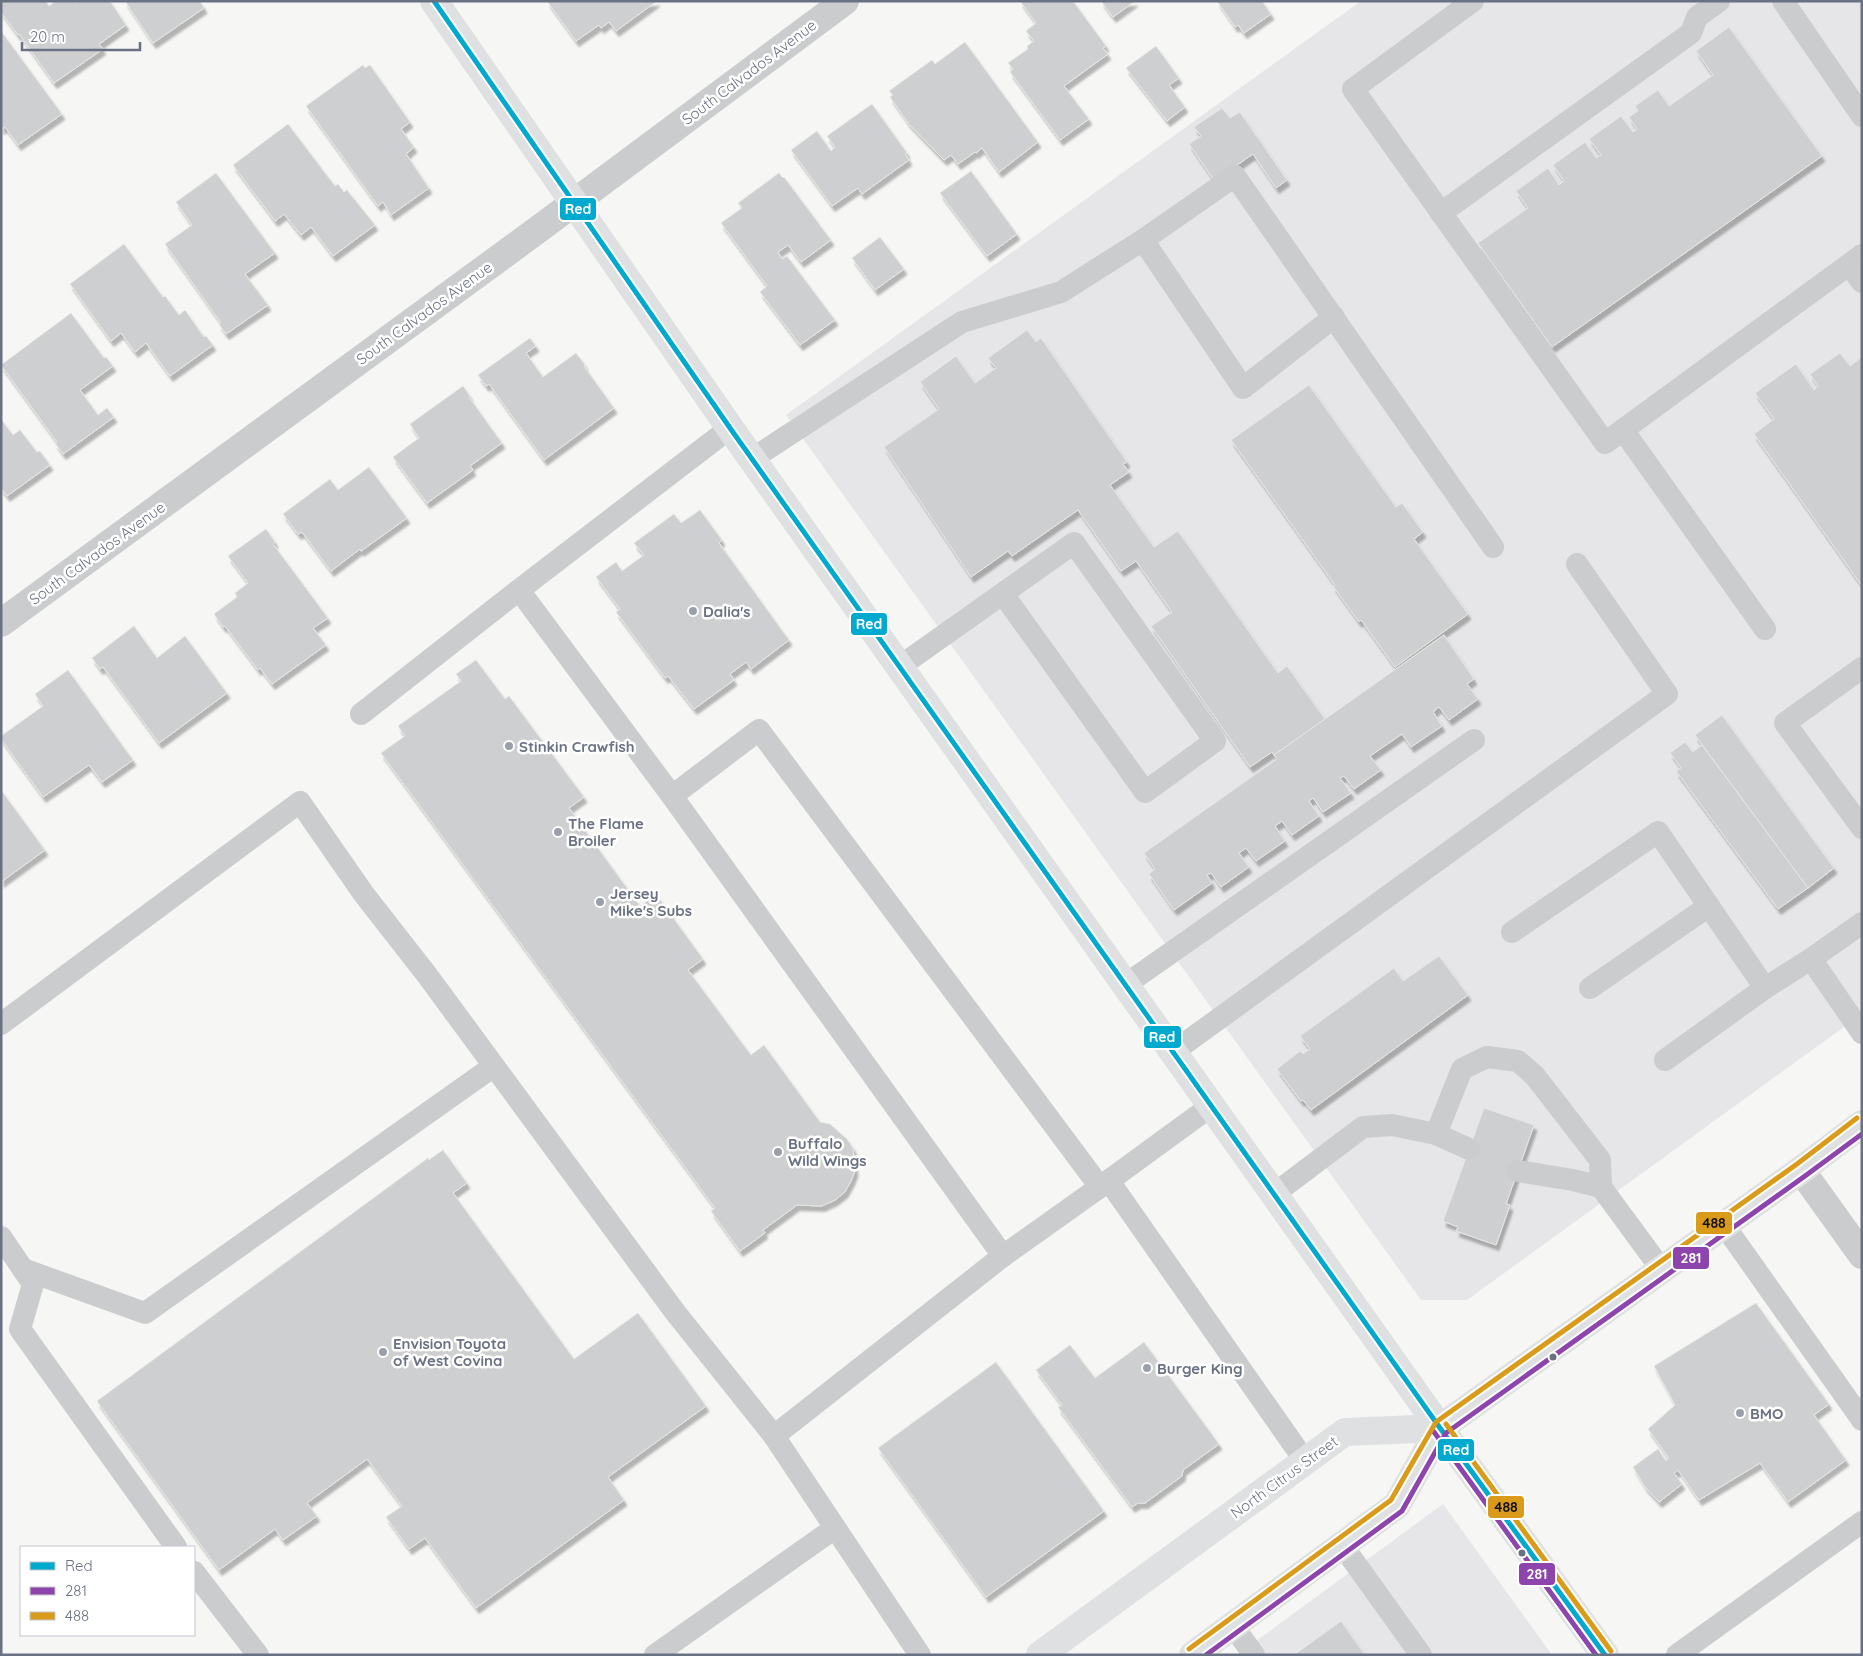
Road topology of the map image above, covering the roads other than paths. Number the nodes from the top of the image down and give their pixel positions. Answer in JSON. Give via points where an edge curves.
{"nodes":[{"id":1,"x":434,"y":1,"type":"edge"},
{"id":2,"x":845,"y":1,"type":"edge"},
{"id":3,"x":1473,"y":1,"type":"edge"},
{"id":4,"x":1720,"y":1,"type":"edge"},
{"id":5,"x":1783,"y":1,"type":"edge"},
{"id":6,"x":1862,"y":116,"type":"edge"},
{"id":7,"x":573,"y":204,"type":"junction"},
{"id":8,"x":1441,"y":213,"type":"junction"},
{"id":9,"x":1144,"y":240,"type":"junction"},
{"id":10,"x":1855,"y":260,"type":"edge"},
{"id":11,"x":1862,"y":282,"type":"edge"},
{"id":12,"x":1334,"y":317,"type":"junction"},
{"id":13,"x":724,"y":419,"type":"junction"},
{"id":14,"x":1623,"y":430,"type":"junction"},
{"id":15,"x":752,"y":459,"type":"junction"},
{"id":16,"x":1492,"y":547,"type":"dead end"},
{"id":17,"x":1577,"y":564,"type":"dead end"},
{"id":18,"x":519,"y":590,"type":"junction"},
{"id":19,"x":1003,"y":594,"type":"junction"},
{"id":20,"x":1,"y":623,"type":"edge"},
{"id":21,"x":1765,"y":629,"type":"dead end"},
{"id":22,"x":899,"y":667,"type":"junction"},
{"id":23,"x":1862,"y":668,"type":"edge"},
{"id":24,"x":361,"y":714,"type":"dead end"},
{"id":25,"x":1474,"y":740,"type":"dead end"},
{"id":26,"x":672,"y":796,"type":"junction"},
{"id":27,"x":1855,"y":806,"type":"edge"},
{"id":28,"x":1862,"y":828,"type":"edge"},
{"id":29,"x":1709,"y":906,"type":"junction"},
{"id":30,"x":1862,"y":923,"type":"edge"},
{"id":31,"x":1512,"y":932,"type":"dead end"},
{"id":32,"x":1811,"y":959,"type":"junction"},
{"id":33,"x":1125,"y":985,"type":"junction"},
{"id":34,"x":1590,"y":988,"type":"dead end"},
{"id":35,"x":1766,"y":988,"type":"junction"},
{"id":36,"x":1,"y":1024,"type":"edge"},
{"id":37,"x":1862,"y":1033,"type":"edge"},
{"id":38,"x":1173,"y":1052,"type":"junction"},
{"id":39,"x":1665,"y":1060,"type":"dead end"},
{"id":40,"x":494,"y":1066,"type":"junction"},
{"id":41,"x":1211,"y":1106,"type":"junction"},
{"id":42,"x":1862,"y":1124,"type":"edge"},
{"id":43,"x":1436,"y":1134,"type":"junction"},
{"id":44,"x":1469,"y":1149,"type":"dead end"},
{"id":45,"x":1801,"y":1170,"type":"junction"},
{"id":46,"x":1518,"y":1171,"type":"dead end"},
{"id":47,"x":1104,"y":1184,"type":"junction"},
{"id":48,"x":1601,"y":1187,"type":"junction"},
{"id":49,"x":1274,"y":1194,"type":"junction"},
{"id":50,"x":1724,"y":1225,"type":"junction"},
{"id":51,"x":1,"y":1237,"type":"edge"},
{"id":52,"x":1862,"y":1255,"type":"edge"},
{"id":53,"x":1003,"y":1256,"type":"junction"},
{"id":54,"x":23,"y":1269,"type":"junction"},
{"id":55,"x":1662,"y":1270,"type":"junction"},
{"id":56,"x":1862,"y":1420,"type":"edge"},
{"id":57,"x":1440,"y":1428,"type":"junction"},
{"id":58,"x":774,"y":1436,"type":"junction"},
{"id":59,"x":1305,"y":1461,"type":"junction"},
{"id":60,"x":1862,"y":1522,"type":"edge"},
{"id":61,"x":835,"y":1528,"type":"junction"},
{"id":62,"x":175,"y":1546,"type":"edge"},
{"id":63,"x":1342,"y":1546,"type":"junction"},
{"id":64,"x":195,"y":1573,"type":"edge"},
{"id":65,"x":1233,"y":1626,"type":"junction"},
{"id":66,"x":258,"y":1655,"type":"edge"},
{"id":67,"x":655,"y":1655,"type":"edge"},
{"id":68,"x":920,"y":1655,"type":"edge"},
{"id":69,"x":1040,"y":1655,"type":"edge"},
{"id":70,"x":1193,"y":1655,"type":"edge"},
{"id":71,"x":1254,"y":1655,"type":"edge"},
{"id":72,"x":1421,"y":1655,"type":"edge"},
{"id":73,"x":1605,"y":1655,"type":"edge"},
{"id":74,"x":1676,"y":1655,"type":"edge"}],
"edges":[{"from":1,"to":7,"type":"street"},
{"from":2,"to":7,"type":"street","name":"South Calvados Avenue"},
{"from":3,"to":8,"type":"lane","via":[[1353,89]]},
{"from":4,"to":8,"type":"lane","via":[[1697,18],[1692,34]]},
{"from":5,"to":6,"type":"lane"},
{"from":7,"to":13,"type":"street"},
{"from":7,"to":20,"type":"street","name":"South Calvados Avenue"},
{"from":8,"to":14,"type":"lane","via":[[1605,443]]},
{"from":9,"to":12,"type":"lane","via":[[1235,176]]},
{"from":9,"to":12,"type":"lane","via":[[1243,388]]},
{"from":9,"to":15,"type":"lane","via":[[1061,292],[962,322]]},
{"from":10,"to":11,"type":"lane"},
{"from":10,"to":14,"type":"lane"},
{"from":12,"to":16,"type":"lane"},
{"from":13,"to":15,"type":"street"},
{"from":13,"to":18,"type":"lane"},
{"from":14,"to":21,"type":"lane"},
{"from":15,"to":22,"type":"street"},
{"from":17,"to":38,"type":"lane","via":[[1667,694]]},
{"from":18,"to":24,"type":"lane"},
{"from":18,"to":26,"type":"lane"},
{"from":19,"to":19,"type":"lane","via":[[1074,543],[1215,741],[1145,792]]},
{"from":19,"to":22,"type":"lane"},
{"from":22,"to":33,"type":"street"},
{"from":23,"to":27,"type":"lane","via":[[1785,723]]},
{"from":25,"to":33,"type":"lane"},
{"from":26,"to":47,"type":"lane","via":[[759,730]]},
{"from":26,"to":53,"type":"lane"},
{"from":27,"to":28,"type":"lane"},
{"from":29,"to":31,"type":"lane","via":[[1658,832]]},
{"from":29,"to":34,"type":"lane"},
{"from":29,"to":35,"type":"lane"},
{"from":30,"to":32,"type":"lane"},
{"from":32,"to":35,"type":"lane"},
{"from":32,"to":37,"type":"lane"},
{"from":33,"to":38,"type":"street"},
{"from":35,"to":39,"type":"lane"},
{"from":36,"to":40,"type":"lane","via":[[300,802],[363,893]]},
{"from":38,"to":41,"type":"street"},
{"from":40,"to":54,"type":"lane","via":[[145,1313]]},
{"from":40,"to":58,"type":"lane","via":[[675,1312]]},
{"from":41,"to":47,"type":"lane"},
{"from":41,"to":49,"type":"street"},
{"from":42,"to":45,"type":"street"},
{"from":43,"to":44,"type":"lane"},
{"from":43,"to":48,"type":"lane","via":[[1462,1069],[1487,1056],[1518,1061],[1535,1076],[1600,1160]]},
{"from":43,"to":49,"type":"lane","via":[[1392,1124],[1363,1127]]},
{"from":45,"to":50,"type":"street"},
{"from":45,"to":52,"type":"street"},
{"from":46,"to":48,"type":"lane"},
{"from":47,"to":53,"type":"lane"},
{"from":47,"to":59,"type":"lane"},
{"from":48,"to":55,"type":"lane"},
{"from":49,"to":57,"type":"street"},
{"from":50,"to":55,"type":"street"},
{"from":50,"to":56,"type":"lane"},
{"from":51,"to":54,"type":"lane"},
{"from":53,"to":58,"type":"lane"},
{"from":54,"to":62,"type":"lane","via":[[33,1284],[20,1329]]},
{"from":55,"to":57,"type":"street"},
{"from":57,"to":59,"type":"street","name":"North Citrus Street","via":[[1345,1432]]},
{"from":57,"to":63,"type":"street","via":[[1397,1506]]},
{"from":57,"to":73,"type":"street"},
{"from":58,"to":61,"type":"lane"},
{"from":59,"to":69,"type":"street","name":"North Citrus Street"},
{"from":60,"to":74,"type":"lane"},
{"from":61,"to":67,"type":"lane"},
{"from":61,"to":68,"type":"lane"},
{"from":63,"to":65,"type":"street"},
{"from":63,"to":72,"type":"lane"},
{"from":64,"to":66,"type":"lane"},
{"from":65,"to":70,"type":"street"},
{"from":65,"to":71,"type":"lane"}]}
